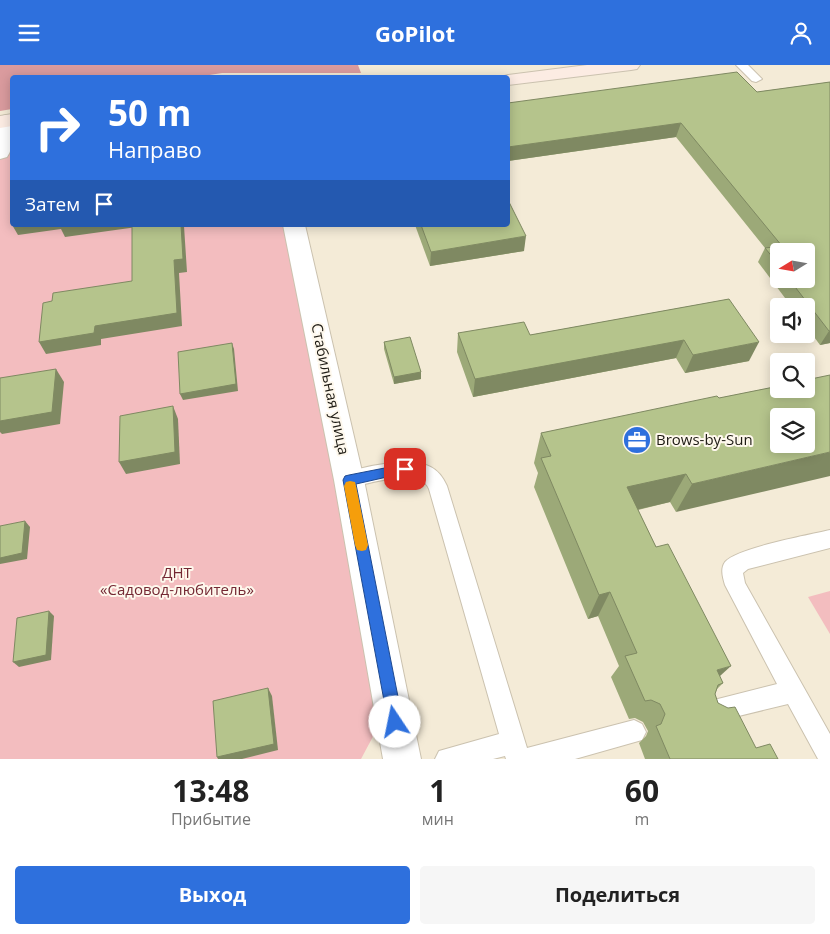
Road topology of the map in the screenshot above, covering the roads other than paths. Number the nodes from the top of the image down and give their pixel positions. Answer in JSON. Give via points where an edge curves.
{"nodes":[{"id":1,"x":632,"y":65,"type":"edge"},
{"id":2,"x":742,"y":65,"type":"edge"},
{"id":3,"x":756,"y":79,"type":"dead end"},
{"id":4,"x":510,"y":80,"type":"edge"},
{"id":5,"x":6,"y":121,"type":"edge"},
{"id":6,"x":0,"y":153,"type":"edge"},
{"id":7,"x":294,"y":227,"type":"edge"},
{"id":8,"x":349,"y":480,"type":"junction"},
{"id":9,"x":830,"y":539,"type":"edge"},
{"id":10,"x":794,"y":691,"type":"junction"},
{"id":11,"x":707,"y":713,"type":"edge"},
{"id":12,"x":634,"y":732,"type":"dead end"},
{"id":13,"x":516,"y":750,"type":"edge"},
{"id":14,"x":830,"y":757,"type":"edge"},
{"id":15,"x":402,"y":759,"type":"edge"},
{"id":16,"x":447,"y":759,"type":"edge"},
{"id":17,"x":530,"y":759,"type":"edge"}],
"edges":[{"from":1,"to":4,"type":"street"},
{"from":2,"to":3,"type":"lane"},
{"from":5,"to":6,"type":"street"},
{"from":7,"to":8,"type":"street","name":"Стабильная улица"},
{"from":8,"to":13,"type":"lane","via":[[405,469],[420,471],[434,479],[440,490]]},
{"from":8,"to":15,"type":"street","name":"Стабильная улица"},
{"from":9,"to":10,"type":"lane","via":[[743,561],[732,569],[736,585]]},
{"from":10,"to":11,"type":"lane"},
{"from":10,"to":14,"type":"lane"},
{"from":12,"to":17,"type":"lane"},
{"from":13,"to":16,"type":"lane"}]}
